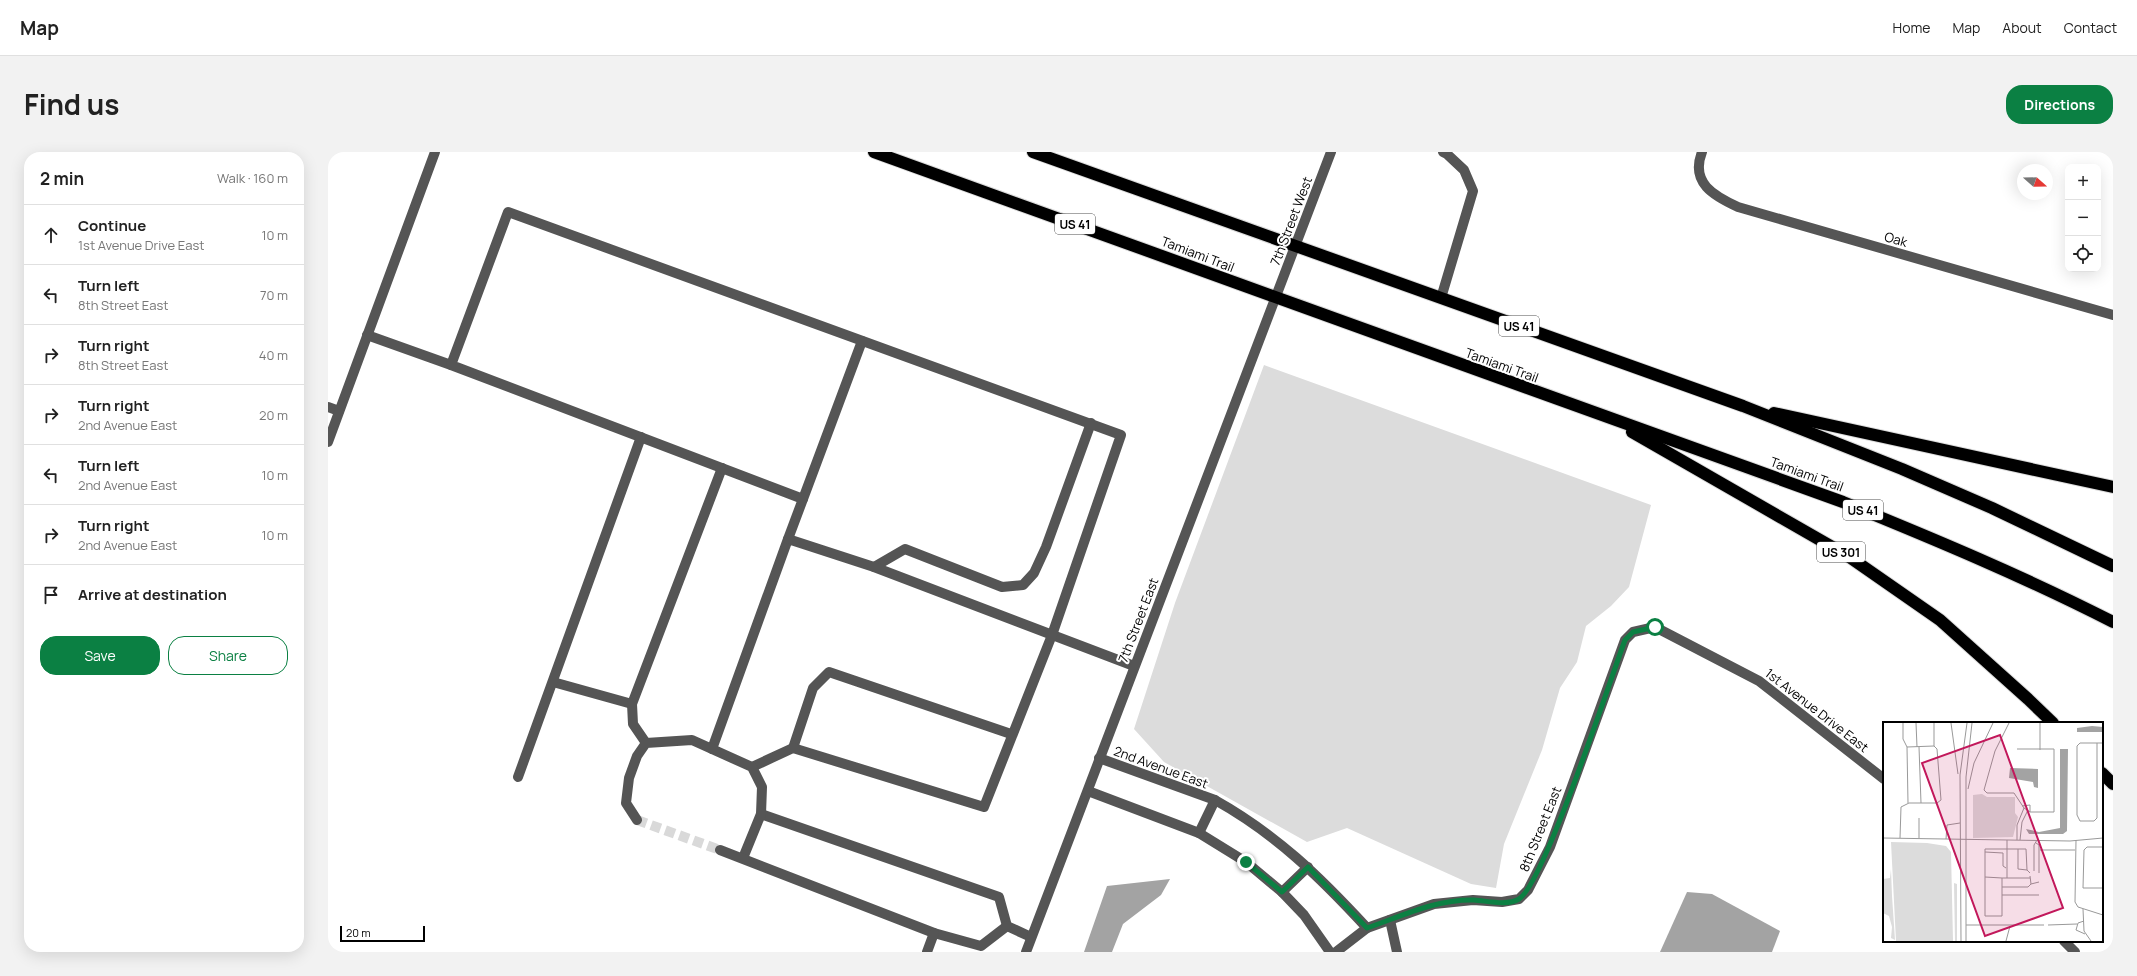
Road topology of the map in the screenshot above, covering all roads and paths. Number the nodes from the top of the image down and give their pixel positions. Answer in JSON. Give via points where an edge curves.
{"nodes":[{"id":1,"x":435,"y":152,"type":"edge"},
{"id":2,"x":874,"y":152,"type":"edge"},
{"id":3,"x":1033,"y":152,"type":"edge"},
{"id":4,"x":1331,"y":152,"type":"edge"},
{"id":5,"x":1443,"y":152,"type":"edge"},
{"id":6,"x":1701,"y":155,"type":"edge"},
{"id":7,"x":1296,"y":246,"type":"junction"},
{"id":8,"x":1275,"y":298,"type":"junction"},
{"id":9,"x":1441,"y":298,"type":"junction"},
{"id":10,"x":2113,"y":315,"type":"edge"},
{"id":11,"x":367,"y":335,"type":"junction"},
{"id":12,"x":862,"y":341,"type":"junction"},
{"id":13,"x":451,"y":365,"type":"junction"},
{"id":14,"x":1743,"y":406,"type":"junction"},
{"id":15,"x":328,"y":407,"type":"edge"},
{"id":16,"x":339,"y":410,"type":"junction"},
{"id":17,"x":1605,"y":416,"type":"junction"},
{"id":18,"x":1091,"y":423,"type":"junction"},
{"id":19,"x":641,"y":437,"type":"junction"},
{"id":20,"x":328,"y":442,"type":"edge"},
{"id":21,"x":722,"y":468,"type":"junction"},
{"id":22,"x":2113,"y":487,"type":"edge"},
{"id":23,"x":804,"y":499,"type":"junction"},
{"id":24,"x":788,"y":539,"type":"junction"},
{"id":25,"x":2113,"y":566,"type":"edge"},
{"id":26,"x":874,"y":568,"type":"junction"},
{"id":27,"x":2113,"y":622,"type":"edge"},
{"id":28,"x":1052,"y":635,"type":"junction"},
{"id":29,"x":1625,"y":640,"type":"joint"},
{"id":30,"x":1134,"y":666,"type":"junction"},
{"id":31,"x":553,"y":682,"type":"junction"},
{"id":32,"x":632,"y":704,"type":"junction"},
{"id":33,"x":2051,"y":722,"type":"edge"},
{"id":34,"x":1011,"y":734,"type":"junction"},
{"id":35,"x":646,"y":743,"type":"junction"},
{"id":36,"x":793,"y":748,"type":"junction"},
{"id":37,"x":712,"y":749,"type":"junction"},
{"id":38,"x":1099,"y":758,"type":"junction"},
{"id":39,"x":752,"y":767,"type":"junction"},
{"id":40,"x":2103,"y":774,"type":"edge"},
{"id":41,"x":518,"y":777,"type":"dead end"},
{"id":42,"x":1883,"y":778,"type":"edge"},
{"id":43,"x":2113,"y":784,"type":"edge"},
{"id":44,"x":1088,"y":791,"type":"junction"},
{"id":45,"x":1214,"y":800,"type":"junction"},
{"id":46,"x":761,"y":814,"type":"junction"},
{"id":47,"x":637,"y":820,"type":"tunnel mouth"},
{"id":48,"x":1199,"y":833,"type":"junction"},
{"id":49,"x":720,"y":850,"type":"tunnel mouth"},
{"id":50,"x":744,"y":858,"type":"junction"},
{"id":51,"x":1308,"y":867,"type":"junction"},
{"id":52,"x":1282,"y":892,"type":"junction"},
{"id":53,"x":1390,"y":920,"type":"junction"},
{"id":54,"x":1008,"y":926,"type":"junction"},
{"id":55,"x":1367,"y":928,"type":"junction"},
{"id":56,"x":934,"y":933,"type":"junction"},
{"id":57,"x":1032,"y":937,"type":"junction"},
{"id":58,"x":2065,"y":942,"type":"edge"},
{"id":59,"x":927,"y":952,"type":"edge"},
{"id":60,"x":1026,"y":952,"type":"edge"},
{"id":61,"x":1330,"y":952,"type":"edge"},
{"id":62,"x":1336,"y":952,"type":"edge"},
{"id":63,"x":1398,"y":952,"type":"edge"},
{"id":64,"x":2075,"y":952,"type":"edge"}],
"edges":[{"from":1,"to":11,"type":"street"},
{"from":2,"to":8,"type":"highway","name":"Tamiami Trail","number":"US 41"},
{"from":3,"to":7,"type":"highway","number":"US 41"},
{"from":4,"to":7,"type":"street","name":"7th Street West"},
{"from":5,"to":9,"type":"street","via":[[1464,170],[1473,190]]},
{"from":6,"to":10,"type":"street","name":"Oak","via":[[1700,177],[1706,187],[1714,196],[1738,207]]},
{"from":7,"to":8,"type":"street","name":"7th Street West"},
{"from":7,"to":9,"type":"highway","number":"US 41"},
{"from":8,"to":17,"type":"highway","name":"Tamiami Trail","number":"US 41"},
{"from":8,"to":30,"type":"street","name":"7th Street East"},
{"from":9,"to":14,"type":"highway","number":"US 41"},
{"from":11,"to":13,"type":"street"},
{"from":11,"to":16,"type":"street"},
{"from":12,"to":13,"type":"street","via":[[508,212]]},
{"from":12,"to":18,"type":"street"},
{"from":12,"to":23,"type":"street"},
{"from":13,"to":19,"type":"street"},
{"from":14,"to":22,"type":"highway"},
{"from":14,"to":25,"type":"highway","number":"US 41","via":[[1902,469],[1992,508]]},
{"from":15,"to":16,"type":"street"},
{"from":16,"to":20,"type":"street"},
{"from":17,"to":27,"type":"highway","name":"Tamiami Trail","number":"US 41","via":[[1843,502],[1953,547]]},
{"from":17,"to":33,"type":"highway","number":"US 301","via":[[1848,556],[1940,620]]},
{"from":18,"to":26,"type":"street","via":[[1046,547],[1034,574],[1023,584],[1002,587],[905,549]]},
{"from":18,"to":28,"type":"street","via":[[1122,434]]},
{"from":19,"to":21,"type":"street"},
{"from":19,"to":31,"type":"street"},
{"from":21,"to":23,"type":"street"},
{"from":21,"to":32,"type":"street"},
{"from":23,"to":24,"type":"street"},
{"from":24,"to":26,"type":"street"},
{"from":24,"to":37,"type":"street"},
{"from":26,"to":28,"type":"street"},
{"from":28,"to":30,"type":"street"},
{"from":28,"to":34,"type":"street"},
{"from":29,"to":42,"type":"street","name":"1st Avenue Drive East","via":[[1633,632],[1655,627],[1759,681]]},
{"from":29,"to":53,"type":"street","name":"8th Street East","via":[[1550,847],[1528,890],[1519,899],[1434,904]]},
{"from":30,"to":38,"type":"street","name":"7th Street East"},
{"from":31,"to":32,"type":"street"},
{"from":31,"to":41,"type":"street"},
{"from":32,"to":35,"type":"street","via":[[634,724]]},
{"from":34,"to":36,"type":"street","via":[[984,807]]},
{"from":34,"to":36,"type":"street","via":[[829,672],[813,688]]},
{"from":35,"to":37,"type":"street","via":[[692,740]]},
{"from":35,"to":47,"type":"street","via":[[637,756],[629,778],[626,803]]},
{"from":36,"to":39,"type":"street"},
{"from":37,"to":39,"type":"street"},
{"from":38,"to":44,"type":"street","name":"7th Street East"},
{"from":38,"to":45,"type":"street","name":"2nd Avenue East"},
{"from":39,"to":46,"type":"street","via":[[762,787]]},
{"from":40,"to":43,"type":"highway"},
{"from":44,"to":48,"type":"street"},
{"from":44,"to":57,"type":"street","name":"7th Street East"},
{"from":45,"to":48,"type":"street","name":"2nd Avenue East"},
{"from":45,"to":51,"type":"street","name":"2nd Avenue East","via":[[1268,834]]},
{"from":46,"to":50,"type":"street"},
{"from":46,"to":54,"type":"street","via":[[999,897]]},
{"from":48,"to":52,"type":"street","via":[[1246,862]]},
{"from":49,"to":50,"type":"street"},
{"from":50,"to":56,"type":"street"},
{"from":51,"to":52,"type":"street"},
{"from":51,"to":55,"type":"street","name":"2nd Avenue East"},
{"from":52,"to":61,"type":"street","via":[[1304,915]]},
{"from":53,"to":55,"type":"street","name":"8th Street East"},
{"from":53,"to":63,"type":"street"},
{"from":54,"to":56,"type":"street","via":[[980,946]]},
{"from":54,"to":57,"type":"street"},
{"from":55,"to":62,"type":"street"},
{"from":56,"to":59,"type":"street"},
{"from":57,"to":60,"type":"street","name":"7th Street East"},
{"from":58,"to":64,"type":"street"}]}
